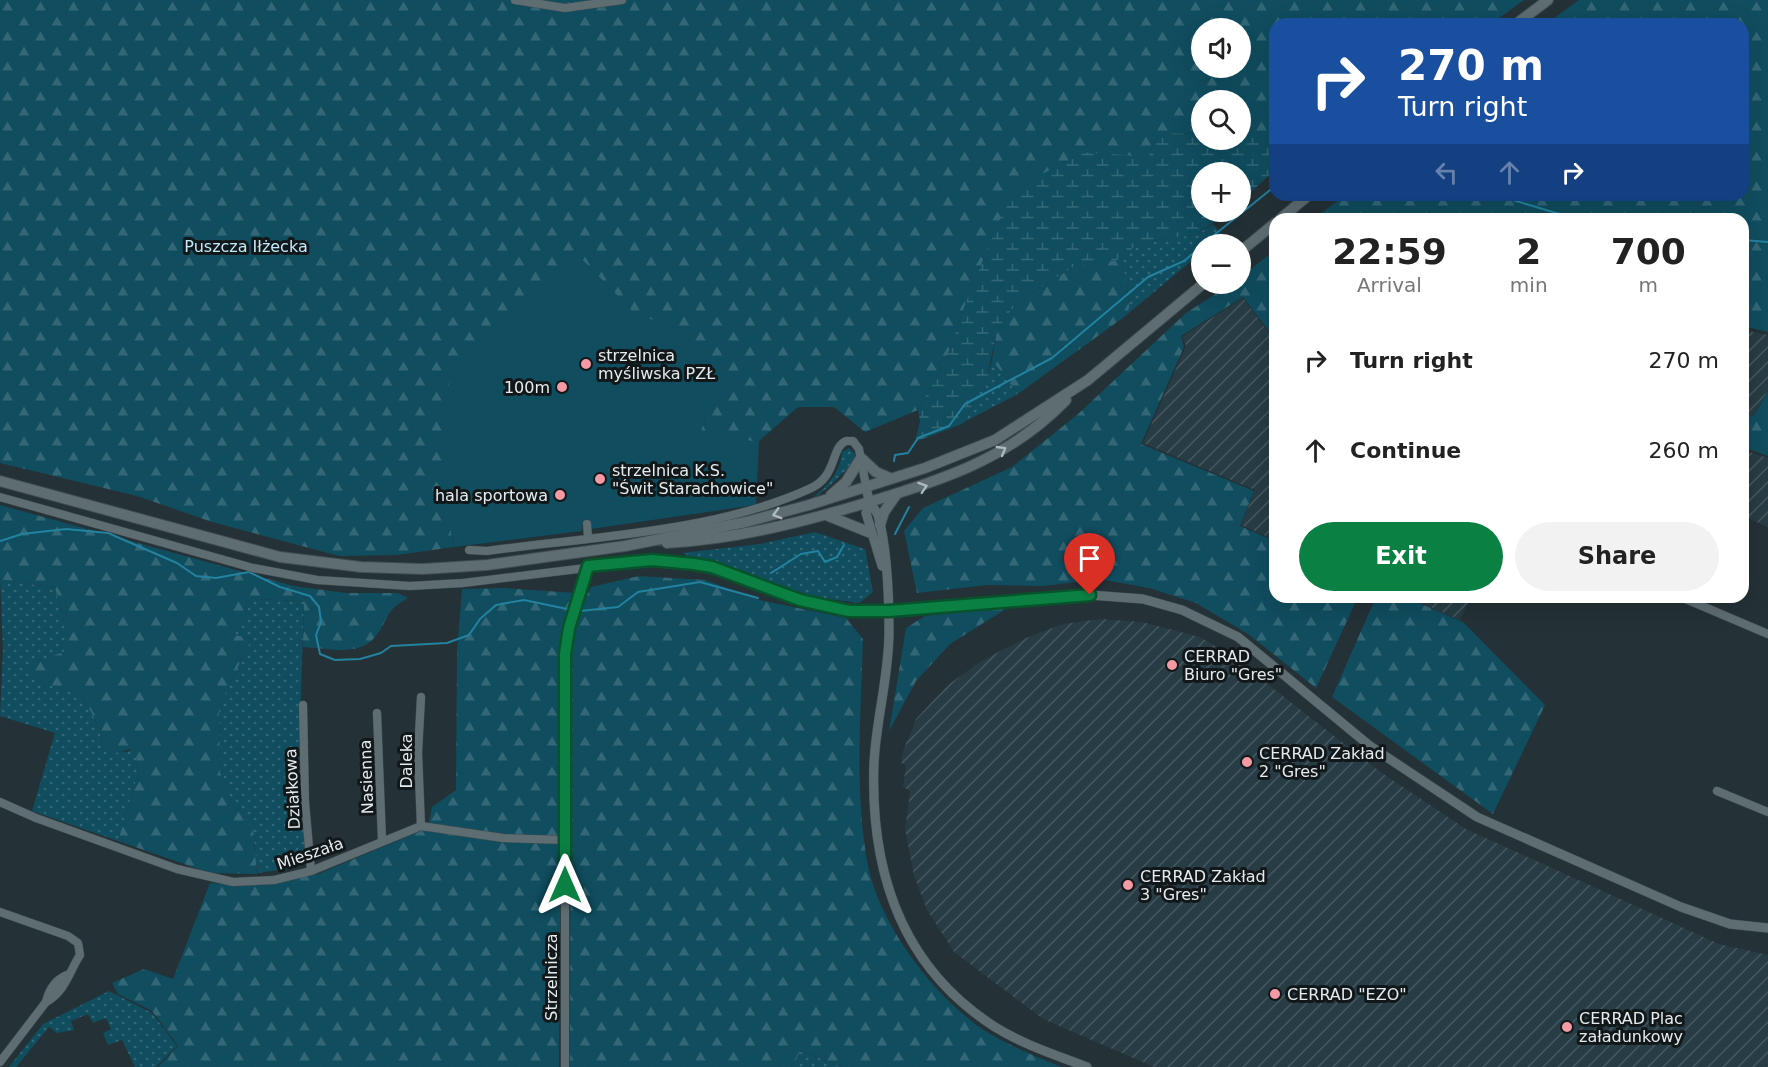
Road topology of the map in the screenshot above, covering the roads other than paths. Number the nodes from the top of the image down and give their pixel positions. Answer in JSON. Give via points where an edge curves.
{"nodes":[{"id":1,"x":515,"y":0,"type":"edge"},
{"id":2,"x":622,"y":0,"type":"edge"},
{"id":3,"x":1548,"y":0,"type":"edge"},
{"id":4,"x":1524,"y":18,"type":"edge"},
{"id":5,"x":1302,"y":201,"type":"edge"},
{"id":6,"x":1287,"y":213,"type":"edge"},
{"id":7,"x":1269,"y":228,"type":"edge"},
{"id":8,"x":1251,"y":243,"type":"edge"},
{"id":9,"x":1191,"y":294,"type":"edge"},
{"id":10,"x":1081,"y":384,"type":"junction"},
{"id":11,"x":861,"y":458,"type":"junction"},
{"id":12,"x":890,"y":478,"type":"junction"},
{"id":13,"x":0,"y":481,"type":"edge"},
{"id":14,"x":866,"y":486,"type":"junction"},
{"id":15,"x":896,"y":495,"type":"junction"},
{"id":16,"x":0,"y":497,"type":"edge"},
{"id":17,"x":826,"y":499,"type":"junction"},
{"id":18,"x":870,"y":502,"type":"junction"},
{"id":19,"x":825,"y":515,"type":"junction"},
{"id":20,"x":587,"y":524,"type":"dead end"},
{"id":21,"x":879,"y":525,"type":"junction"},
{"id":22,"x":871,"y":533,"type":"junction"},
{"id":23,"x":588,"y":537,"type":"junction"},
{"id":24,"x":625,"y":546,"type":"junction"},
{"id":25,"x":469,"y":550,"type":"dead end"},
{"id":26,"x":588,"y":566,"type":"junction"},
{"id":27,"x":885,"y":571,"type":"junction"},
{"id":28,"x":1695,"y":603,"type":"edge"},
{"id":29,"x":889,"y":611,"type":"junction"},
{"id":30,"x":1768,"y":634,"type":"edge"},
{"id":31,"x":421,"y":697,"type":"dead end"},
{"id":32,"x":303,"y":705,"type":"dead end"},
{"id":33,"x":377,"y":713,"type":"dead end"},
{"id":34,"x":1717,"y":791,"type":"dead end"},
{"id":35,"x":0,"y":802,"type":"edge"},
{"id":36,"x":1768,"y":812,"type":"edge"},
{"id":37,"x":422,"y":826,"type":"junction"},
{"id":38,"x":382,"y":840,"type":"junction"},
{"id":39,"x":564,"y":840,"type":"junction"},
{"id":40,"x":311,"y":871,"type":"junction"},
{"id":41,"x":0,"y":912,"type":"edge"},
{"id":42,"x":1768,"y":928,"type":"edge"},
{"id":43,"x":0,"y":1062,"type":"edge"},
{"id":44,"x":565,"y":1067,"type":"edge"},
{"id":45,"x":1087,"y":1067,"type":"edge"}],
"edges":[{"from":1,"to":2,"type":"street","via":[[565,8]]},
{"from":3,"to":4,"type":"main road"},
{"from":5,"to":6,"type":"main road"},
{"from":7,"to":8,"type":"main road"},
{"from":9,"to":10,"type":"main road"},
{"from":10,"to":12,"type":"main road","via":[[995,440]]},
{"from":15,"to":10,"type":"main road","one_way":true,"via":[[950,477],[1013,444]]},
{"from":11,"to":12,"type":"main road","via":[[876,472]]},
{"from":11,"to":14,"type":"street"},
{"from":11,"to":17,"type":"main road","via":[[846,482]]},
{"from":11,"to":23,"type":"street","via":[[857,445],[846,441],[837,449],[826,478],[799,494],[719,517]]},
{"from":12,"to":14,"type":"main road"},
{"from":13,"to":24,"type":"main road","via":[[280,557],[317,562],[423,569],[487,565]]},
{"from":14,"to":17,"type":"main road"},
{"from":14,"to":18,"type":"street"},
{"from":15,"to":18,"type":"main road"},
{"from":15,"to":21,"type":"main road"},
{"from":16,"to":26,"type":"street","via":[[253,568],[337,583],[431,585]]},
{"from":17,"to":24,"type":"main road","one_way":true,"via":[[746,522]]},
{"from":18,"to":19,"type":"main road"},
{"from":18,"to":21,"type":"street"},
{"from":18,"to":22,"type":"street","via":[[866,513]]},
{"from":19,"to":22,"type":"main road"},
{"from":19,"to":24,"type":"main road","via":[[736,535]]},
{"from":20,"to":23,"type":"street"},
{"from":21,"to":27,"type":"street"},
{"from":22,"to":27,"type":"street"},
{"from":23,"to":25,"type":"street"},
{"from":26,"to":29,"type":"street","via":[[675,561],[712,567],[823,607]]},
{"from":26,"to":39,"type":"street","name":"Strzelnicza","via":[[565,654]]},
{"from":27,"to":29,"type":"street"},
{"from":28,"to":30,"type":"street"},
{"from":29,"to":42,"type":"street","via":[[1090,595],[1143,599],[1182,610],[1238,637],[1370,746],[1477,818],[1681,907],[1730,924]]},
{"from":29,"to":45,"type":"street","via":[[874,767],[879,853],[894,908],[929,965],[969,1007],[1018,1039]]},
{"from":31,"to":37,"type":"street","name":"Daleka","via":[[418,753]]},
{"from":32,"to":40,"type":"street","name":"Działkowa"},
{"from":33,"to":38,"type":"street","name":"Nasienna"},
{"from":34,"to":36,"type":"street"},
{"from":35,"to":40,"type":"street","name":"Mieszała","via":[[208,878],[257,881]]},
{"from":37,"to":38,"type":"street","name":"Mieszała"},
{"from":37,"to":39,"type":"street","name":"Mieszała","via":[[503,838]]},
{"from":38,"to":40,"type":"street","name":"Mieszała"},
{"from":39,"to":44,"type":"street","name":"Strzelnicza"},
{"from":41,"to":43,"type":"street","via":[[73,939],[80,954]]}]}
